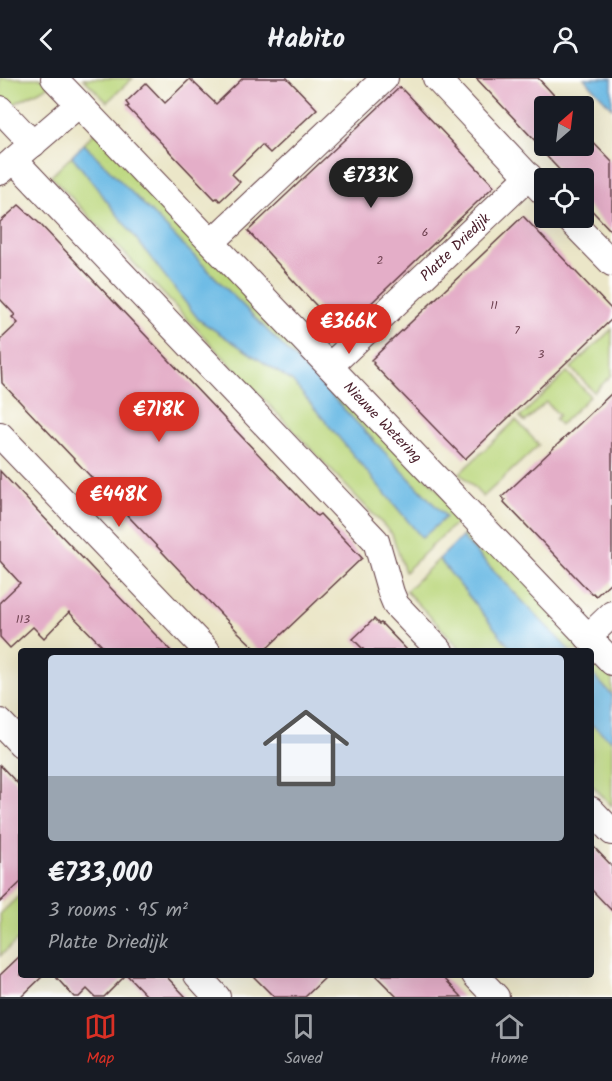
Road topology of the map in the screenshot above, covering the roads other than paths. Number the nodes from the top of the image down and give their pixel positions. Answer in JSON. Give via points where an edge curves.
{"nodes":[{"id":1,"x":54,"y":78,"type":"edge"},
{"id":2,"x":385,"y":78,"type":"edge"},
{"id":3,"x":436,"y":78,"type":"edge"},
{"id":4,"x":79,"y":105,"type":"junction"},
{"id":5,"x":0,"y":109,"type":"edge"},
{"id":6,"x":33,"y":144,"type":"junction"},
{"id":7,"x":7,"y":166,"type":"edge"},
{"id":8,"x":534,"y":181,"type":"edge"},
{"id":9,"x":534,"y":187,"type":"edge"},
{"id":10,"x":578,"y":228,"type":"edge"},
{"id":11,"x":212,"y":242,"type":"junction"},
{"id":12,"x":612,"y":263,"type":"edge"},
{"id":13,"x":330,"y":366,"type":"junction"},
{"id":14,"x":0,"y":435,"type":"edge"},
{"id":15,"x":612,"y":614,"type":"edge"},
{"id":16,"x":588,"y":636,"type":"junction"},
{"id":17,"x":204,"y":648,"type":"edge"},
{"id":18,"x":437,"y":648,"type":"edge"},
{"id":19,"x":612,"y":662,"type":"edge"},
{"id":20,"x":0,"y":722,"type":"edge"},
{"id":21,"x":18,"y":741,"type":"edge"},
{"id":22,"x":594,"y":813,"type":"edge"},
{"id":23,"x":612,"y":832,"type":"edge"},
{"id":24,"x":200,"y":978,"type":"edge"},
{"id":25,"x":478,"y":978,"type":"edge"},
{"id":26,"x":217,"y":997,"type":"edge"},
{"id":27,"x":496,"y":997,"type":"edge"}],
"edges":[{"from":1,"to":4,"type":"street","name":"Nieuwe Wetering"},
{"from":2,"to":11,"type":"street"},
{"from":3,"to":8,"type":"street","name":"Platte Driedijk"},
{"from":4,"to":6,"type":"street"},
{"from":4,"to":11,"type":"street","name":"Nieuwe Wetering"},
{"from":5,"to":6,"type":"street"},
{"from":6,"to":7,"type":"street"},
{"from":7,"to":18,"type":"street","via":[[376,541],[396,605]]},
{"from":9,"to":13,"type":"street","name":"Platte Driedijk"},
{"from":10,"to":12,"type":"street"},
{"from":11,"to":13,"type":"street","name":"Nieuwe Wetering"},
{"from":13,"to":16,"type":"street","name":"Nieuwe Wetering"},
{"from":14,"to":17,"type":"street"},
{"from":15,"to":16,"type":"street"},
{"from":16,"to":19,"type":"street","name":"Nieuwe Wetering"},
{"from":20,"to":21,"type":"street"},
{"from":22,"to":23,"type":"street"},
{"from":24,"to":26,"type":"street"},
{"from":25,"to":27,"type":"street"}]}
